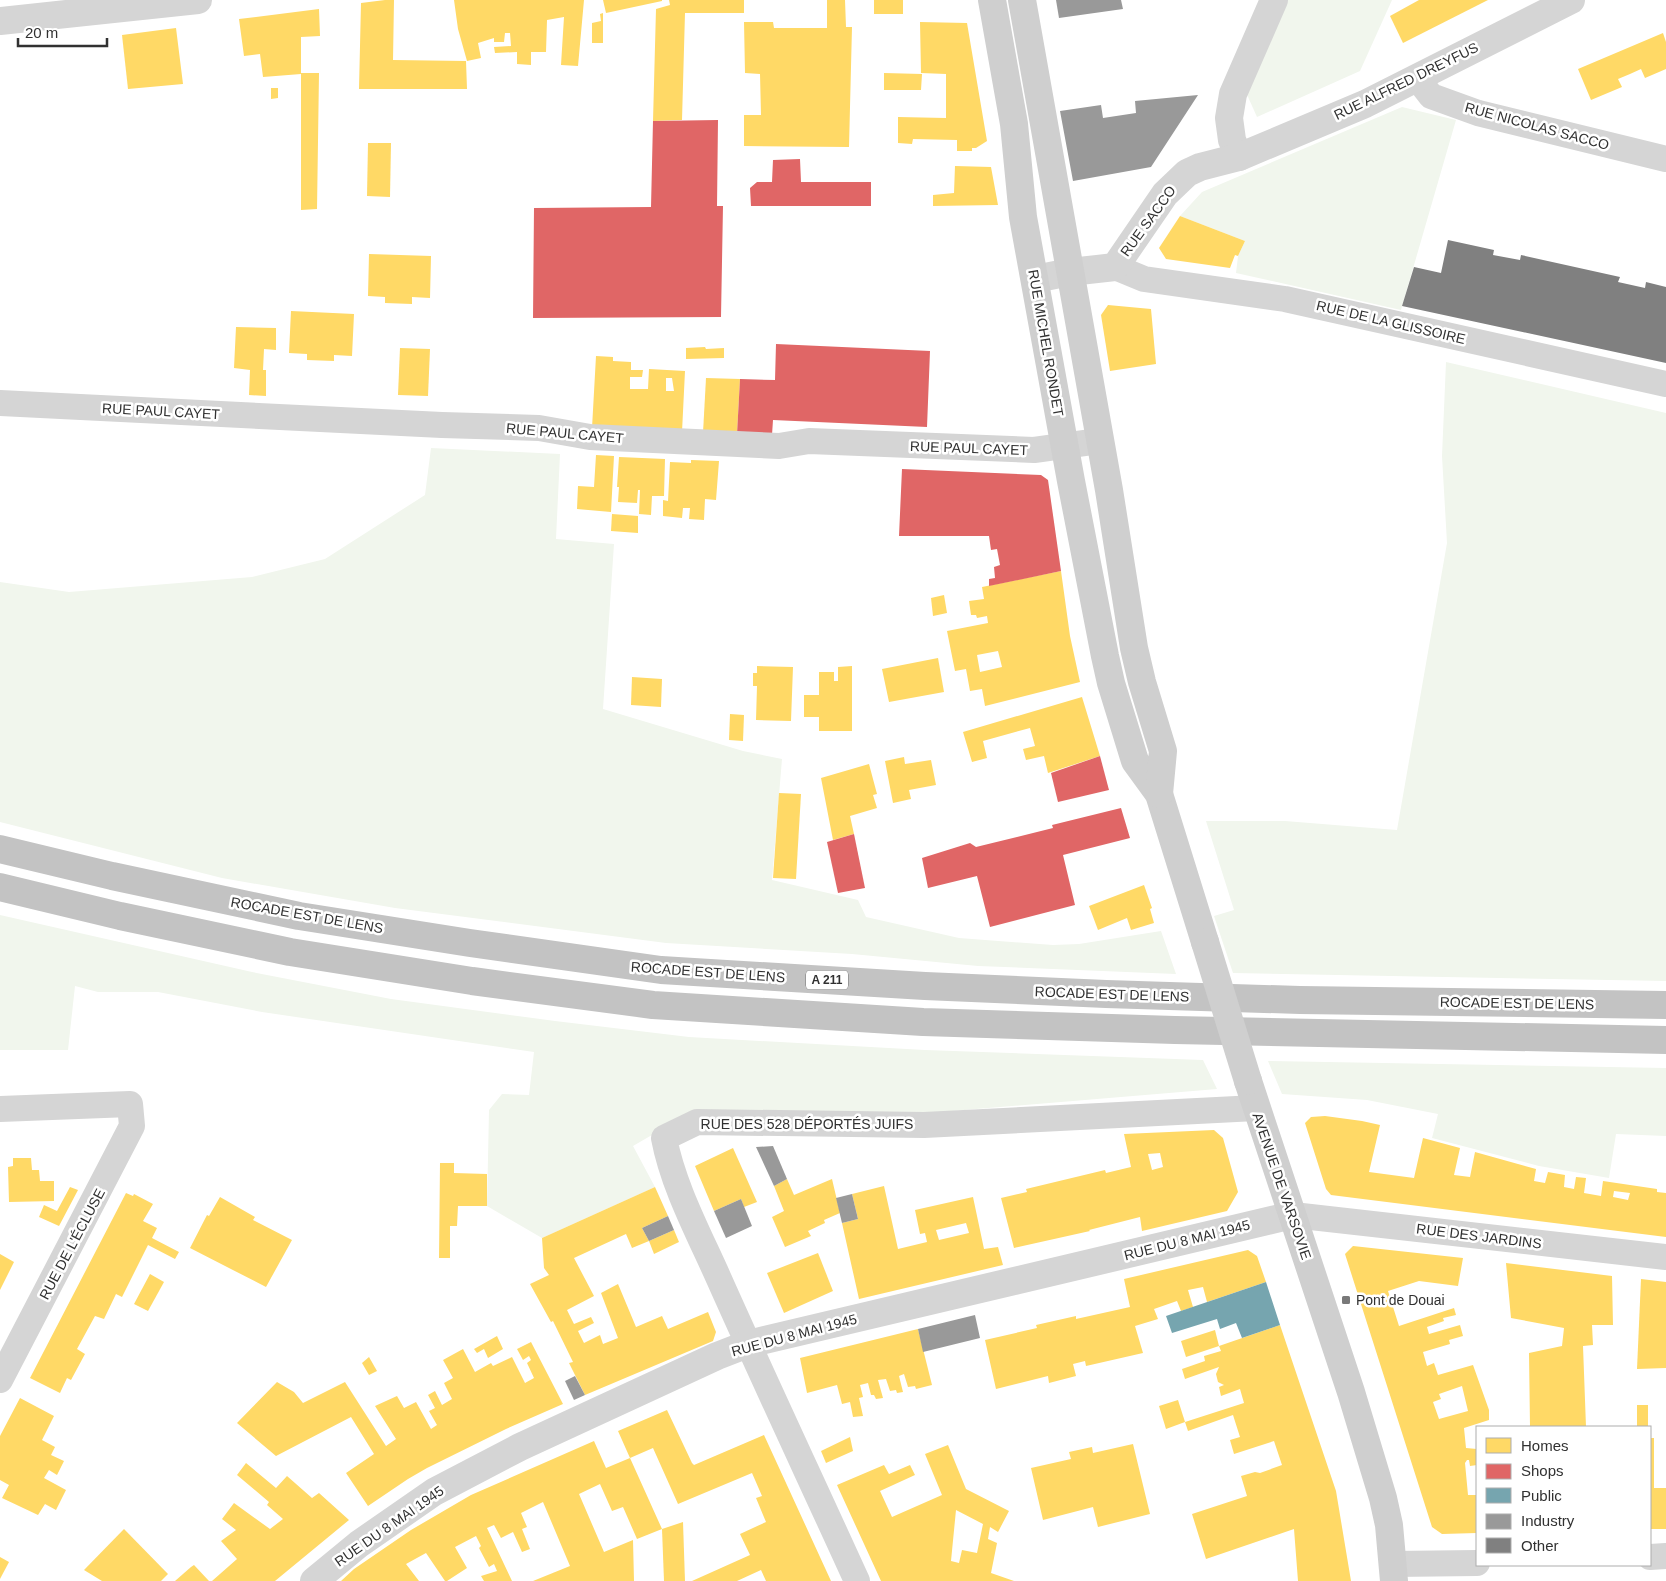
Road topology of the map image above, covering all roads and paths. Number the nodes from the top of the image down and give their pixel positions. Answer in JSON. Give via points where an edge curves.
{"nodes":[{"id":1,"x":198,"y":0,"type":"edge"},
{"id":2,"x":992,"y":0,"type":"edge"},
{"id":3,"x":1022,"y":0,"type":"edge"},
{"id":4,"x":1274,"y":0,"type":"edge"},
{"id":5,"x":1571,"y":0,"type":"edge"},
{"id":6,"x":0,"y":21,"type":"edge"},
{"id":7,"x":1417,"y":78,"type":"junction"},
{"id":8,"x":1239,"y":156,"type":"junction"},
{"id":9,"x":1666,"y":159,"type":"edge"},
{"id":10,"x":1115,"y":267,"type":"junction"},
{"id":11,"x":1070,"y":272,"type":"junction"},
{"id":12,"x":1035,"y":280,"type":"junction"},
{"id":13,"x":1666,"y":384,"type":"edge"},
{"id":14,"x":0,"y":403,"type":"edge"},
{"id":15,"x":1100,"y":442,"type":"junction"},
{"id":16,"x":1064,"y":448,"type":"junction"},
{"id":17,"x":1111,"y":683,"type":"joint"},
{"id":18,"x":1160,"y":794,"type":"junction"},
{"id":19,"x":0,"y":850,"type":"edge"},
{"id":20,"x":0,"y":887,"type":"edge"},
{"id":21,"x":1666,"y":1005,"type":"edge"},
{"id":22,"x":1666,"y":1040,"type":"edge"},
{"id":23,"x":1256,"y":1108,"type":"junction"},
{"id":24,"x":0,"y":1109,"type":"edge"},
{"id":25,"x":1292,"y":1215,"type":"junction"},
{"id":26,"x":1666,"y":1257,"type":"edge"},
{"id":27,"x":748,"y":1344,"type":"junction"},
{"id":28,"x":0,"y":1380,"type":"edge"},
{"id":29,"x":1666,"y":1556,"type":"edge"},
{"id":30,"x":1651,"y":1557,"type":"edge"},
{"id":31,"x":1476,"y":1563,"type":"edge"},
{"id":32,"x":1393,"y":1572,"type":"edge"},
{"id":33,"x":314,"y":1581,"type":"edge"},
{"id":34,"x":857,"y":1581,"type":"edge"}],
"edges":[{"from":1,"to":6,"type":"street"},
{"from":2,"to":12,"type":"main road","name":"RUE MICHEL RONDET","via":[[1014,124],[1022,207]]},
{"from":3,"to":11,"type":"main road"},
{"from":4,"to":8,"type":"street","via":[[1233,94],[1229,118],[1232,140]]},
{"from":5,"to":7,"type":"street","name":"RUE ALFRED DREYFUS"},
{"from":7,"to":8,"type":"street","name":"RUE ALFRED DREYFUS","via":[[1365,104]]},
{"from":7,"to":9,"type":"street","name":"RUE NICOLAS SACCO","via":[[1431,96],[1478,112]]},
{"from":8,"to":10,"type":"street","name":"RUE SACCO","via":[[1200,167],[1175,183]]},
{"from":10,"to":11,"type":"street"},
{"from":10,"to":13,"type":"street","name":"RUE DE LA GLISSOIRE","via":[[1144,279],[1285,299]]},
{"from":11,"to":12,"type":"street"},
{"from":11,"to":15,"type":"main road"},
{"from":12,"to":16,"type":"main road","name":"RUE MICHEL RONDET"},
{"from":14,"to":16,"type":"street","name":"RUE PAUL CAYET","via":[[539,428],[590,437],[780,446],[809,441],[1027,450]]},
{"from":15,"to":16,"type":"street","name":"RUE PAUL CAYET"},
{"from":15,"to":18,"type":"main road","name":"AVENUE DE VARSOVIE","via":[[1134,648],[1163,751]]},
{"from":16,"to":17,"type":"main road","name":"RUE MICHEL RONDET"},
{"from":17,"to":18,"type":"main road","name":"AVENUE DE VARSOVIE","via":[[1135,761]]},
{"from":18,"to":23,"type":"main road","name":"AVENUE DE VARSOVIE","bridge":true},
{"from":19,"to":21,"type":"highway","name":"ROCADE EST DE LENS","number":"A 211","via":[[299,916],[661,970],[1106,994]]},
{"from":20,"to":22,"type":"highway","via":[[290,952],[653,1005],[932,1022]]},
{"from":23,"to":25,"type":"main road","name":"AVENUE DE VARSOVIE"},
{"from":23,"to":27,"type":"street","name":"RUE DES 528 DÉPORTÉS JUIFS","via":[[924,1125],[697,1122],[664,1138],[668,1159]]},
{"from":24,"to":28,"type":"street","name":"RUE DE L'ÉCLUSE","via":[[130,1104],[132,1126]]},
{"from":25,"to":26,"type":"street","name":"RUE DES JARDINS"},
{"from":25,"to":27,"type":"street","name":"RUE DU 8 MAI 1945"},
{"from":25,"to":32,"type":"main road","name":"AVENUE DE VARSOVIE","via":[[1384,1498]]},
{"from":27,"to":33,"type":"street","name":"RUE DU 8 MAI 1945","via":[[520,1447],[434,1492],[359,1544]]},
{"from":27,"to":34,"type":"street","name":"RUE DES 528 DÉPORTÉS JUIFS"},
{"from":29,"to":30,"type":"street"},
{"from":31,"to":32,"type":"street"}]}
